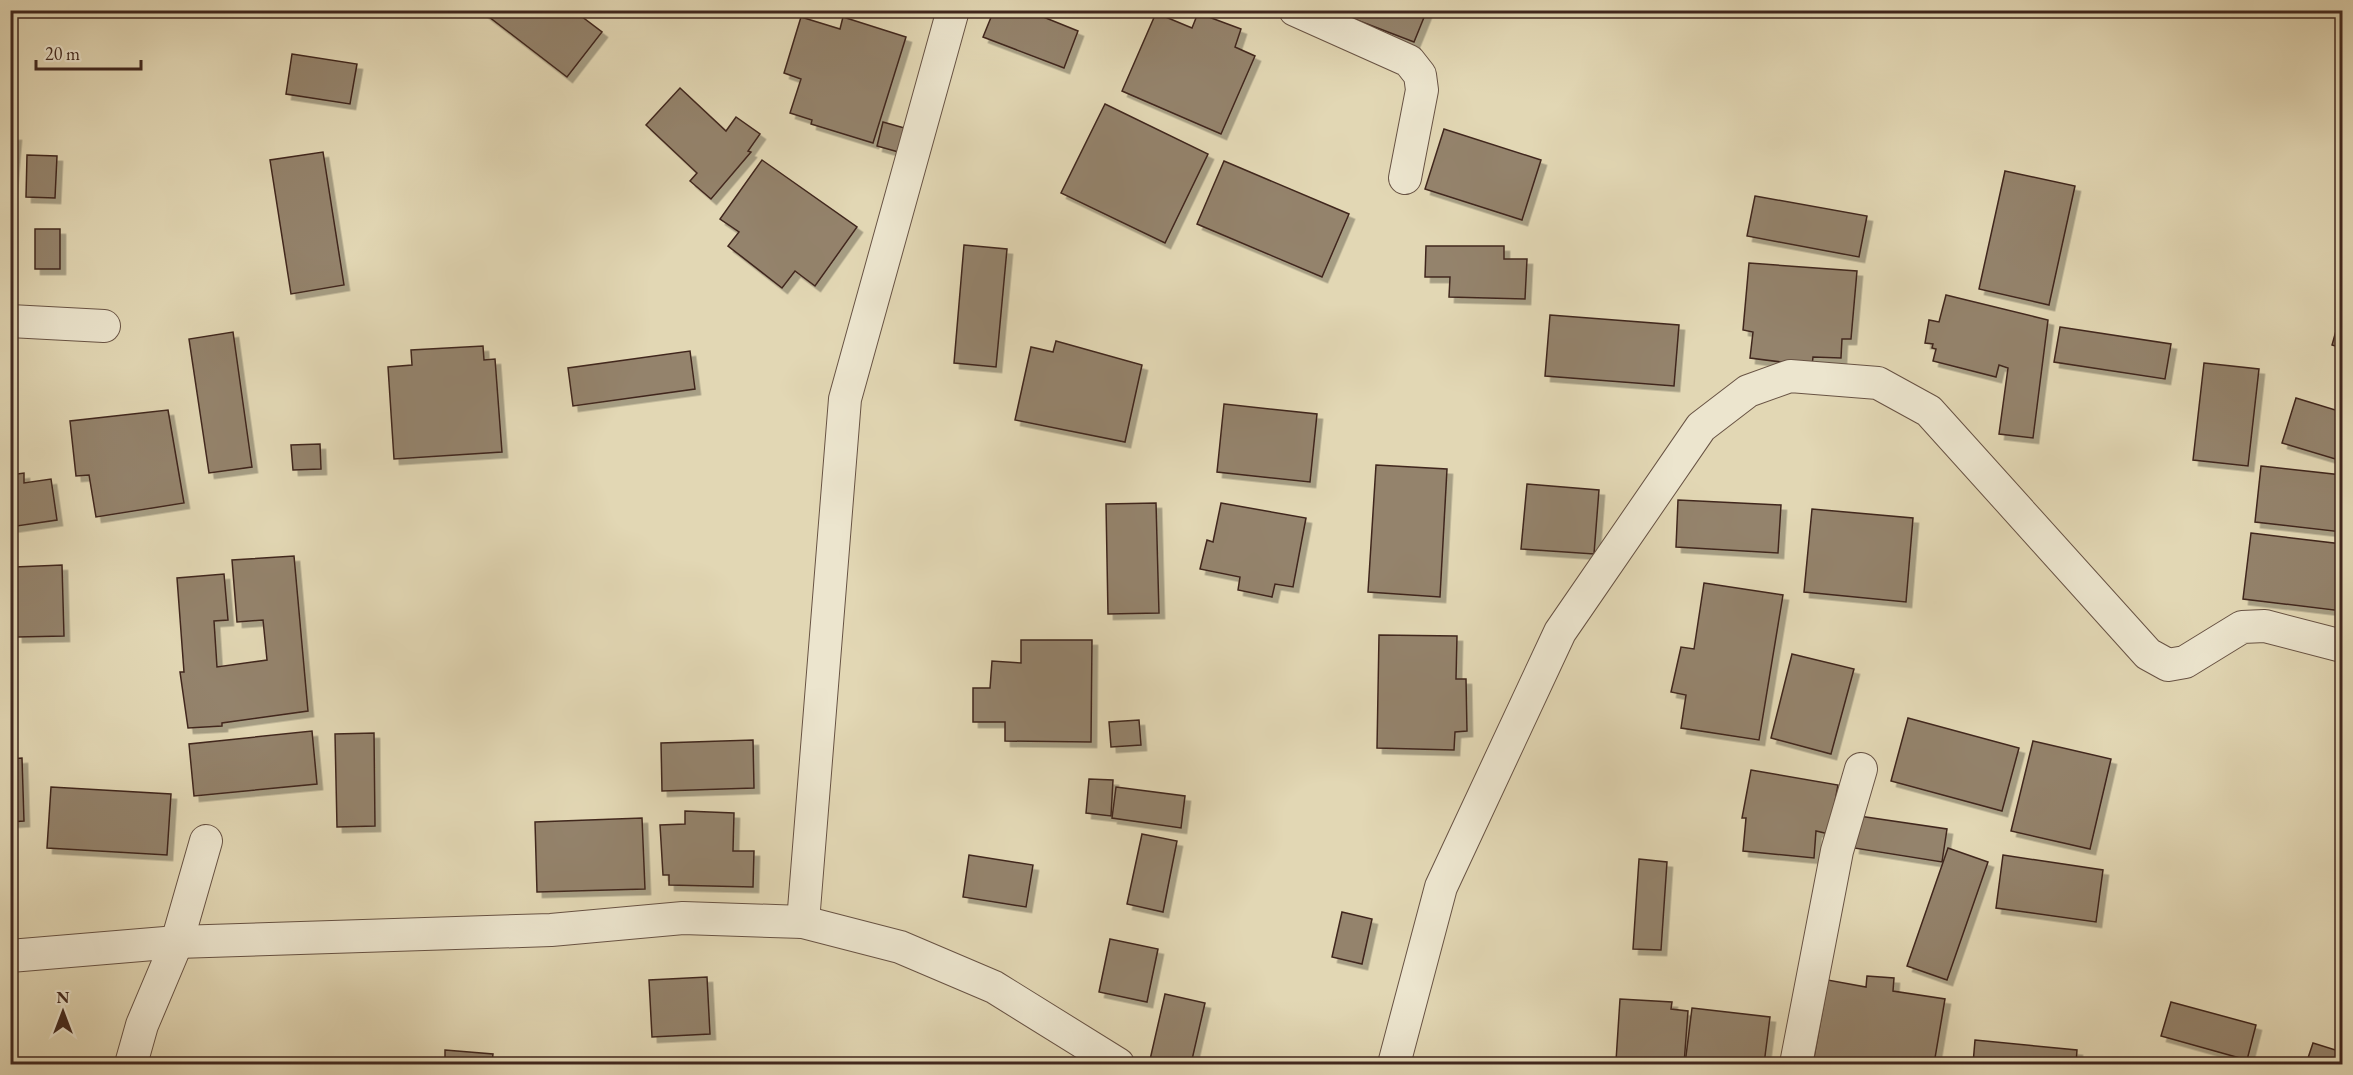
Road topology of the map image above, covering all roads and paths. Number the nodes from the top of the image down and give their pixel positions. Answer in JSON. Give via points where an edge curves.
{"nodes":[{"id":1,"x":953,"y":10,"type":"edge"},
{"id":2,"x":1295,"y":10,"type":"edge"},
{"id":3,"x":1405,"y":178,"type":"dead end"},
{"id":4,"x":10,"y":321,"type":"edge"},
{"id":5,"x":104,"y":326,"type":"dead end"},
{"id":6,"x":2343,"y":646,"type":"edge"},
{"id":7,"x":1861,"y":769,"type":"dead end"},
{"id":8,"x":206,"y":841,"type":"dead end"},
{"id":9,"x":803,"y":922,"type":"junction"},
{"id":10,"x":177,"y":942,"type":"junction"},
{"id":11,"x":10,"y":956,"type":"edge"},
{"id":12,"x":131,"y":1065,"type":"edge"},
{"id":13,"x":1118,"y":1065,"type":"edge"},
{"id":14,"x":1394,"y":1065,"type":"edge"},
{"id":15,"x":1796,"y":1065,"type":"edge"}],
"edges":[{"from":1,"to":9,"type":"street","via":[[845,399]]},
{"from":2,"to":3,"type":"street","via":[[1409,61],[1420,75],[1422,90]]},
{"from":4,"to":5,"type":"street"},
{"from":6,"to":14,"type":"street","via":[[2265,626],[2242,627],[2185,662],[2168,666],[2148,654],[1929,411],[1878,383],[1790,376],[1748,391],[1701,427],[1560,632],[1441,887]]},
{"from":7,"to":15,"type":"street","via":[[1837,851]]},
{"from":8,"to":10,"type":"street"},
{"from":9,"to":10,"type":"street","via":[[683,918],[551,930]]},
{"from":9,"to":13,"type":"street","via":[[900,948],[994,987]]},
{"from":10,"to":11,"type":"street"},
{"from":10,"to":12,"type":"street","via":[[142,1024]]}]}
